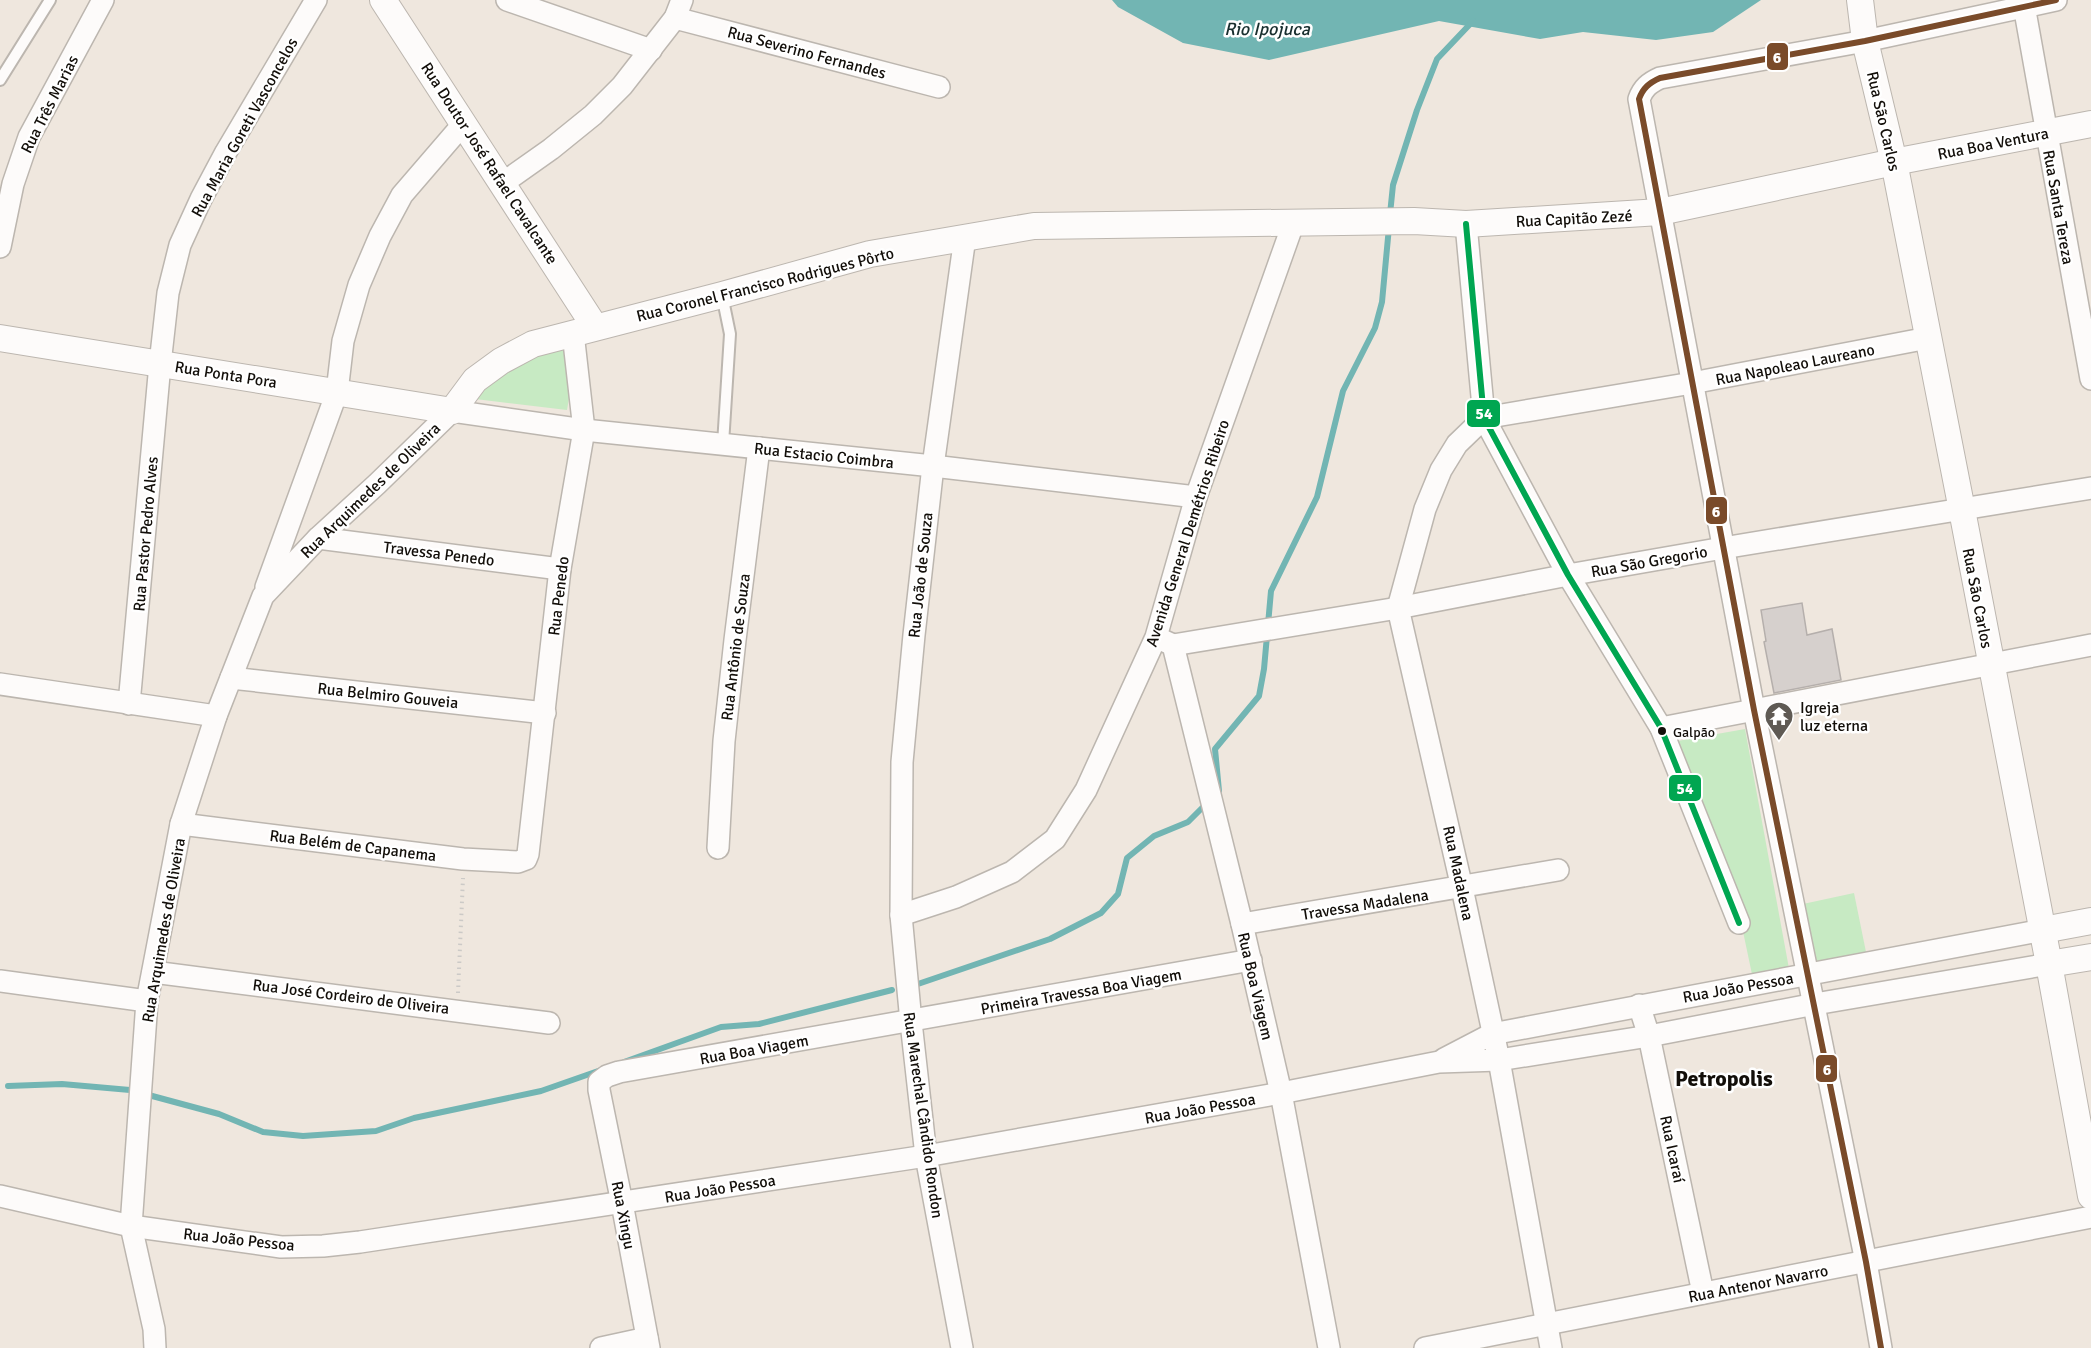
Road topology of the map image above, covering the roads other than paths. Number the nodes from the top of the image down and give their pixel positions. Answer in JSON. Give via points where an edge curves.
{"nodes":[{"id":1,"x":50,"y":0,"type":"edge"},
{"id":2,"x":104,"y":0,"type":"edge"},
{"id":3,"x":316,"y":0,"type":"edge"},
{"id":4,"x":383,"y":0,"type":"edge"},
{"id":5,"x":507,"y":0,"type":"edge"},
{"id":6,"x":1860,"y":0,"type":"edge"},
{"id":7,"x":2056,"y":0,"type":"edge"},
{"id":8,"x":2023,"y":3,"type":"edge"},
{"id":9,"x":678,"y":9,"type":"edge"},
{"id":10,"x":1865,"y":41,"type":"junction"},
{"id":11,"x":651,"y":50,"type":"junction"},
{"id":12,"x":0,"y":80,"type":"edge"},
{"id":13,"x":939,"y":87,"type":"dead end"},
{"id":14,"x":464,"y":123,"type":"junction"},
{"id":15,"x":2091,"y":124,"type":"edge"},
{"id":16,"x":2046,"y":132,"type":"junction"},
{"id":17,"x":1894,"y":162,"type":"junction"},
{"id":18,"x":503,"y":183,"type":"junction"},
{"id":19,"x":1660,"y":212,"type":"junction"},
{"id":20,"x":1357,"y":222,"type":"joint"},
{"id":21,"x":1293,"y":224,"type":"junction"},
{"id":22,"x":1466,"y":224,"type":"junction"},
{"id":23,"x":965,"y":237,"type":"junction"},
{"id":24,"x":0,"y":247,"type":"edge"},
{"id":25,"x":722,"y":295,"type":"junction"},
{"id":26,"x":584,"y":330,"type":"junction"},
{"id":27,"x":0,"y":338,"type":"edge"},
{"id":28,"x":1928,"y":338,"type":"junction"},
{"id":29,"x":160,"y":364,"type":"junction"},
{"id":30,"x":2091,"y":379,"type":"edge"},
{"id":31,"x":1692,"y":383,"type":"junction"},
{"id":32,"x":337,"y":392,"type":"junction"},
{"id":33,"x":452,"y":411,"type":"junction"},
{"id":34,"x":1484,"y":418,"type":"junction"},
{"id":35,"x":584,"y":430,"type":"junction"},
{"id":36,"x":723,"y":444,"type":"junction"},
{"id":37,"x":759,"y":447,"type":"junction"},
{"id":38,"x":933,"y":466,"type":"junction"},
{"id":39,"x":2091,"y":488,"type":"edge"},
{"id":40,"x":1197,"y":497,"type":"junction"},
{"id":41,"x":1962,"y":510,"type":"junction"},
{"id":42,"x":318,"y":538,"type":"junction"},
{"id":43,"x":1723,"y":548,"type":"junction"},
{"id":44,"x":560,"y":569,"type":"junction"},
{"id":45,"x":1568,"y":574,"type":"junction"},
{"id":46,"x":263,"y":596,"type":"junction"},
{"id":47,"x":1398,"y":608,"type":"junction"},
{"id":48,"x":1165,"y":641,"type":"junction"},
{"id":49,"x":2091,"y":645,"type":"edge"},
{"id":50,"x":1991,"y":665,"type":"junction"},
{"id":51,"x":231,"y":678,"type":"junction"},
{"id":52,"x":0,"y":684,"type":"edge"},
{"id":53,"x":129,"y":704,"type":"junction"},
{"id":54,"x":1754,"y":710,"type":"junction"},
{"id":55,"x":545,"y":713,"type":"junction"},
{"id":56,"x":216,"y":716,"type":"junction"},
{"id":57,"x":1661,"y":728,"type":"junction"},
{"id":58,"x":181,"y":824,"type":"junction"},
{"id":59,"x":718,"y":848,"type":"dead end"},
{"id":60,"x":526,"y":859,"type":"joint"},
{"id":61,"x":1558,"y":870,"type":"dead end"},
{"id":62,"x":1462,"y":888,"type":"junction"},
{"id":63,"x":901,"y":915,"type":"junction"},
{"id":64,"x":2091,"y":921,"type":"edge"},
{"id":65,"x":1739,"y":923,"type":"dead end"},
{"id":66,"x":1242,"y":924,"type":"junction"},
{"id":67,"x":2043,"y":930,"type":"junction"},
{"id":68,"x":2091,"y":957,"type":"edge"},
{"id":69,"x":1251,"y":960,"type":"junction"},
{"id":70,"x":2049,"y":964,"type":"junction"},
{"id":71,"x":153,"y":972,"type":"junction"},
{"id":72,"x":1807,"y":975,"type":"junction"},
{"id":73,"x":0,"y":981,"type":"edge"},
{"id":74,"x":147,"y":1001,"type":"junction"},
{"id":75,"x":1815,"y":1004,"type":"junction"},
{"id":76,"x":1639,"y":1005,"type":"junction"},
{"id":77,"x":910,"y":1022,"type":"junction"},
{"id":78,"x":549,"y":1023,"type":"dead end"},
{"id":79,"x":1492,"y":1034,"type":"junction"},
{"id":80,"x":1649,"y":1036,"type":"junction"},
{"id":81,"x":1499,"y":1060,"type":"junction"},
{"id":82,"x":1438,"y":1062,"type":"junction"},
{"id":83,"x":599,"y":1082,"type":"joint"},
{"id":84,"x":1281,"y":1093,"type":"junction"},
{"id":85,"x":926,"y":1156,"type":"junction"},
{"id":86,"x":0,"y":1196,"type":"edge"},
{"id":87,"x":2091,"y":1196,"type":"edge"},
{"id":88,"x":622,"y":1203,"type":"junction"},
{"id":89,"x":2091,"y":1217,"type":"edge"},
{"id":90,"x":131,"y":1226,"type":"junction"},
{"id":91,"x":1866,"y":1262,"type":"junction"},
{"id":92,"x":1703,"y":1293,"type":"junction"},
{"id":93,"x":1547,"y":1325,"type":"junction"},
{"id":94,"x":648,"y":1343,"type":"edge"},
{"id":95,"x":155,"y":1348,"type":"edge"},
{"id":96,"x":601,"y":1348,"type":"edge"},
{"id":97,"x":962,"y":1348,"type":"edge"},
{"id":98,"x":1329,"y":1348,"type":"edge"},
{"id":99,"x":1425,"y":1348,"type":"edge"},
{"id":100,"x":1551,"y":1348,"type":"edge"},
{"id":101,"x":1881,"y":1348,"type":"edge"}],
"edges":[{"from":1,"to":12,"type":"lane"},
{"from":2,"to":24,"type":"street","name":"Rua Três Marias","via":[[29,137],[13,184]]},
{"from":3,"to":29,"type":"street","name":"Rua Maria Goreti Vasconcelos","via":[[221,161],[180,245],[168,293]]},
{"from":4,"to":14,"type":"street","name":"Rua Doutor José Rafael Cavalcante"},
{"from":5,"to":11,"type":"street"},
{"from":6,"to":10,"type":"street","name":"Rua São Carlos"},
{"from":7,"to":8,"type":"street"},
{"from":8,"to":10,"type":"street"},
{"from":8,"to":16,"type":"street","name":"Rua Santa Tereza"},
{"from":9,"to":11,"type":"street"},
{"from":9,"to":13,"type":"street","name":"Rua Severino Fernandes"},
{"from":10,"to":17,"type":"street","name":"Rua São Carlos"},
{"from":10,"to":19,"type":"street","via":[[1650,83],[1639,99]]},
{"from":11,"to":18,"type":"street","via":[[593,115]]},
{"from":14,"to":18,"type":"street","name":"Rua Doutor José Rafael Cavalcante"},
{"from":14,"to":32,"type":"street","name":"Rua Arquimedes de Oliveira","via":[[402,195],[380,236],[359,285],[343,341]]},
{"from":15,"to":16,"type":"street","name":"Rua Boa Ventura"},
{"from":16,"to":17,"type":"street","name":"Rua Boa Ventura"},
{"from":16,"to":30,"type":"street","name":"Rua Santa Tereza"},
{"from":17,"to":19,"type":"street","name":"Rua Capitão Zezé"},
{"from":17,"to":28,"type":"street","name":"Rua São Carlos"},
{"from":18,"to":26,"type":"street","name":"Rua Doutor José Rafael Cavalcante"},
{"from":19,"to":22,"type":"street","name":"Rua Capitão Zezé"},
{"from":19,"to":31,"type":"street"},
{"from":20,"to":21,"type":"street","name":"Rua Coronel Francisco Rodrigues Pôrto"},
{"from":20,"to":22,"type":"street","name":"Rua Capitão Zezé"},
{"from":21,"to":23,"type":"street","name":"Rua Coronel Francisco Rodrigues Pôrto","via":[[1034,226]]},
{"from":21,"to":40,"type":"street","name":"Avenida General Demétrios Ribeiro"},
{"from":22,"to":34,"type":"street"},
{"from":23,"to":25,"type":"street","name":"Rua Coronel Francisco Rodrigues Pôrto","via":[[870,254]]},
{"from":23,"to":38,"type":"street","name":"Rua João de Souza"},
{"from":25,"to":26,"type":"street","name":"Rua Coronel Francisco Rodrigues Pôrto"},
{"from":25,"to":36,"type":"lane","via":[[730,334]]},
{"from":26,"to":33,"type":"street","name":"Rua Coronel Francisco Rodrigues Pôrto","via":[[533,344],[501,362],[475,380]]},
{"from":26,"to":35,"type":"street","name":"Rua Penedo"},
{"from":27,"to":29,"type":"street","name":"Rua Ponta Pora"},
{"from":28,"to":31,"type":"street","name":"Rua Napoleao Laureano"},
{"from":28,"to":41,"type":"street","name":"Rua São Carlos"},
{"from":29,"to":32,"type":"street","name":"Rua Ponta Pora"},
{"from":29,"to":53,"type":"street","name":"Rua Pastor Pedro Alves"},
{"from":31,"to":34,"type":"street","name":"Rua Napoleao Laureano"},
{"from":31,"to":43,"type":"street"},
{"from":32,"to":33,"type":"street","name":"Rua Ponta Pora"},
{"from":32,"to":46,"type":"street","name":"Rua Arquimedes de Oliveira"},
{"from":33,"to":35,"type":"street","name":"Rua Estacio Coimbra"},
{"from":33,"to":42,"type":"street","name":"Rua Arquimedes de Oliveira"},
{"from":34,"to":45,"type":"street"},
{"from":34,"to":47,"type":"street","name":"Rua Madalena","via":[[1457,444],[1441,470],[1425,509]]},
{"from":35,"to":36,"type":"street","name":"Rua Estacio Coimbra"},
{"from":35,"to":44,"type":"street","name":"Rua Penedo"},
{"from":36,"to":37,"type":"street","name":"Rua Estacio Coimbra"},
{"from":37,"to":38,"type":"street","name":"Rua Estacio Coimbra"},
{"from":37,"to":59,"type":"street","name":"Rua Antônio de Souza","via":[[733,651]]},
{"from":38,"to":40,"type":"street","name":"Rua Estacio Coimbra"},
{"from":38,"to":63,"type":"street","name":"Rua João de Souza","via":[[902,762]]},
{"from":39,"to":41,"type":"street","name":"Rua São Gregorio"},
{"from":40,"to":48,"type":"street","name":"Avenida General Demétrios Ribeiro"},
{"from":41,"to":43,"type":"street","name":"Rua São Gregorio"},
{"from":41,"to":50,"type":"street","name":"Rua São Carlos"},
{"from":42,"to":44,"type":"street","name":"Travessa Penedo"},
{"from":42,"to":46,"type":"street","name":"Rua Arquimedes de Oliveira"},
{"from":43,"to":45,"type":"street","name":"Rua São Gregorio"},
{"from":43,"to":54,"type":"street"},
{"from":44,"to":55,"type":"street","name":"Rua Penedo"},
{"from":45,"to":47,"type":"street","name":"Rua São Gregorio"},
{"from":45,"to":57,"type":"street"},
{"from":46,"to":51,"type":"street","name":"Rua Arquimedes de Oliveira"},
{"from":47,"to":48,"type":"street","name":"Rua São Gregorio"},
{"from":47,"to":62,"type":"street","name":"Rua Madalena"},
{"from":48,"to":63,"type":"street","name":"Avenida General Demétrios Ribeiro","via":[[1086,790],[1055,839],[1012,872],[956,897]]},
{"from":48,"to":66,"type":"street","name":"Rua Boa Viagem","via":[[1208,785]]},
{"from":49,"to":50,"type":"street"},
{"from":50,"to":54,"type":"street"},
{"from":50,"to":67,"type":"street","name":"Rua São Carlos"},
{"from":51,"to":55,"type":"street","name":"Rua Belmiro Gouveia"},
{"from":51,"to":56,"type":"street","name":"Rua Arquimedes de Oliveira"},
{"from":52,"to":53,"type":"street"},
{"from":53,"to":56,"type":"street"},
{"from":54,"to":57,"type":"street"},
{"from":54,"to":72,"type":"street"},
{"from":55,"to":60,"type":"street","name":"Rua Penedo"},
{"from":56,"to":58,"type":"street","name":"Rua Arquimedes de Oliveira"},
{"from":57,"to":65,"type":"street"},
{"from":58,"to":60,"type":"street","name":"Rua Belém de Capanema","via":[[463,859]]},
{"from":58,"to":71,"type":"street","name":"Rua Arquimedes de Oliveira"},
{"from":61,"to":62,"type":"street","name":"Travessa Madalena"},
{"from":62,"to":66,"type":"street","name":"Travessa Madalena"},
{"from":62,"to":79,"type":"street","name":"Rua Madalena"},
{"from":63,"to":77,"type":"street","name":"Rua Marechal Cândido Rondon"},
{"from":64,"to":67,"type":"street"},
{"from":66,"to":69,"type":"street","name":"Rua Boa Viagem"},
{"from":67,"to":70,"type":"street","name":"Rua São Carlos"},
{"from":67,"to":72,"type":"street","name":"Rua João Pessoa"},
{"from":68,"to":70,"type":"street"},
{"from":69,"to":77,"type":"street","name":"Primeira Travessa Boa Viagem"},
{"from":69,"to":84,"type":"street","name":"Rua Boa Viagem"},
{"from":70,"to":75,"type":"street","name":"Rua João Pessoa"},
{"from":70,"to":87,"type":"street","name":"Rua São Carlos"},
{"from":71,"to":74,"type":"street","name":"Rua Arquimedes de Oliveira"},
{"from":71,"to":78,"type":"street","name":"Rua José Cordeiro de Oliveira"},
{"from":72,"to":75,"type":"street"},
{"from":72,"to":76,"type":"street","name":"Rua João Pessoa"},
{"from":73,"to":74,"type":"street"},
{"from":74,"to":90,"type":"street","name":"Rua Arquimedes de Oliveira"},
{"from":75,"to":80,"type":"street","name":"Rua João Pessoa"},
{"from":75,"to":91,"type":"street"},
{"from":76,"to":79,"type":"street","name":"Rua João Pessoa"},
{"from":76,"to":80,"type":"street","name":"Rua Icaraí"},
{"from":77,"to":83,"type":"street","name":"Rua Boa Viagem","via":[[620,1072]]},
{"from":77,"to":85,"type":"street","name":"Rua Marechal Cândido Rondon"},
{"from":79,"to":81,"type":"street","name":"Rua Madalena"},
{"from":79,"to":82,"type":"street","name":"Rua João Pessoa"},
{"from":80,"to":81,"type":"street","name":"Rua João Pessoa"},
{"from":80,"to":92,"type":"street","name":"Rua Icaraí"},
{"from":81,"to":82,"type":"street","name":"Rua João Pessoa"},
{"from":81,"to":93,"type":"street","name":"Rua Madalena"},
{"from":82,"to":84,"type":"street","name":"Rua João Pessoa"},
{"from":83,"to":88,"type":"street","name":"Rua Xingu"},
{"from":84,"to":85,"type":"street","name":"Rua João Pessoa"},
{"from":84,"to":98,"type":"street","name":"Rua Boa Viagem"},
{"from":85,"to":88,"type":"street","name":"Rua João Pessoa"},
{"from":85,"to":97,"type":"street","name":"Rua Marechal Cândido Rondon"},
{"from":86,"to":90,"type":"street","name":"Rua João Pessoa"},
{"from":88,"to":90,"type":"street","name":"Rua João Pessoa","via":[[323,1246],[281,1247]]},
{"from":88,"to":94,"type":"street","name":"Rua Xingu"},
{"from":89,"to":91,"type":"street","name":"Rua Antenor Navarro"},
{"from":90,"to":95,"type":"street","name":"Rua Arquimedes de Oliveira"},
{"from":91,"to":92,"type":"street","name":"Rua Antenor Navarro"},
{"from":91,"to":101,"type":"street"},
{"from":92,"to":93,"type":"street","name":"Rua Antenor Navarro"},
{"from":93,"to":99,"type":"street","name":"Rua Antenor Navarro"},
{"from":93,"to":100,"type":"street","name":"Rua Madalena"},
{"from":94,"to":96,"type":"street"}]}
